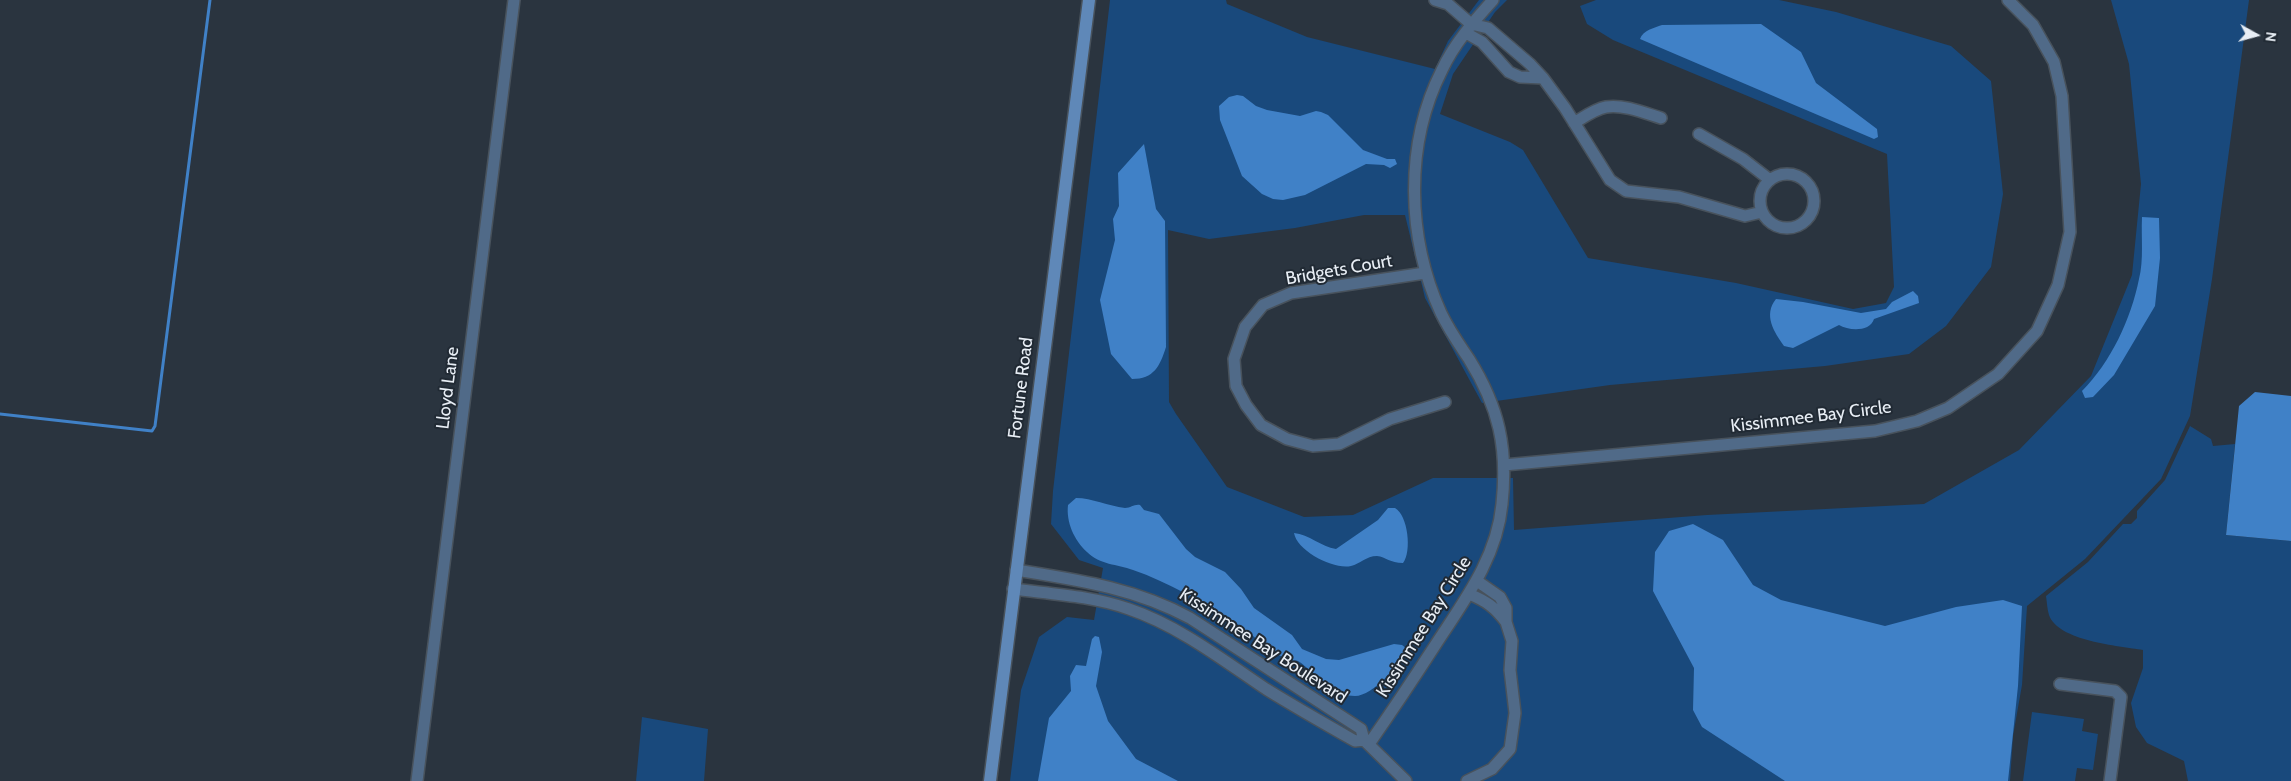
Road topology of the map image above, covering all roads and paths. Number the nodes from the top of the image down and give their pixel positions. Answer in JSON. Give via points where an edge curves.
{"nodes":[{"id":1,"x":514,"y":0,"type":"edge"},
{"id":2,"x":1089,"y":0,"type":"edge"},
{"id":3,"x":1436,"y":0,"type":"edge"},
{"id":4,"x":1492,"y":0,"type":"edge"},
{"id":5,"x":2008,"y":0,"type":"edge"},
{"id":6,"x":1469,"y":28,"type":"junction"},
{"id":7,"x":1543,"y":78,"type":"junction"},
{"id":8,"x":1661,"y":118,"type":"dead end"},
{"id":9,"x":1574,"y":123,"type":"junction"},
{"id":10,"x":1699,"y":134,"type":"dead end"},
{"id":11,"x":1770,"y":180,"type":"junction"},
{"id":12,"x":1762,"y":212,"type":"junction"},
{"id":13,"x":1425,"y":273,"type":"junction"},
{"id":14,"x":1445,"y":402,"type":"dead end"},
{"id":15,"x":1504,"y":465,"type":"junction"},
{"id":16,"x":1016,"y":570,"type":"junction"},
{"id":17,"x":1477,"y":580,"type":"junction"},
{"id":18,"x":1085,"y":581,"type":"junction"},
{"id":19,"x":1013,"y":589,"type":"junction"},
{"id":20,"x":1469,"y":594,"type":"junction"},
{"id":21,"x":1083,"y":598,"type":"junction"},
{"id":22,"x":1506,"y":622,"type":"junction"},
{"id":23,"x":1242,"y":652,"type":"junction"},
{"id":24,"x":1234,"y":667,"type":"junction"},
{"id":25,"x":2060,"y":684,"type":"dead end"},
{"id":26,"x":1367,"y":742,"type":"junction"},
{"id":27,"x":417,"y":781,"type":"edge"},
{"id":28,"x":990,"y":781,"type":"edge"},
{"id":29,"x":1406,"y":781,"type":"edge"},
{"id":30,"x":1467,"y":781,"type":"edge"},
{"id":31,"x":2110,"y":781,"type":"edge"}],
"edges":[{"from":1,"to":27,"type":"street","name":"Lloyd Lane"},
{"from":2,"to":16,"type":"street","name":"Fortune Road"},
{"from":3,"to":6,"type":"street","via":[[1448,4]]},
{"from":4,"to":6,"type":"street","name":"Kissimmee Bay Circle"},
{"from":5,"to":15,"type":"street","name":"Kissimmee Bay Circle","via":[[2033,25],[2054,62],[2062,96],[2070,232],[2058,285],[2037,331],[1998,374],[1948,408],[1917,421],[1874,431]]},
{"from":6,"to":7,"type":"street","via":[[1488,28]]},
{"from":6,"to":7,"type":"street","via":[[1508,72],[1520,77]]},
{"from":6,"to":13,"type":"street","name":"Kissimmee Bay Circle","via":[[1442,69],[1417,147],[1413,184]]},
{"from":7,"to":9,"type":"street"},
{"from":8,"to":9,"type":"street","via":[[1607,106]]},
{"from":9,"to":12,"type":"street","via":[[1610,180],[1626,191],[1679,197],[1745,216]]},
{"from":10,"to":11,"type":"street"},
{"from":11,"to":12,"type":"street","via":[[1761,195]]},
{"from":11,"to":12,"type":"street","via":[[1787,174],[1797,176],[1810,188],[1814,206],[1805,221],[1790,228],[1773,225]]},
{"from":13,"to":14,"type":"street","name":"Bridgets Court","via":[[1291,293],[1263,305],[1245,327],[1234,359],[1236,386],[1262,425],[1287,439],[1313,446],[1339,444],[1390,420]]},
{"from":13,"to":15,"type":"street","name":"Kissimmee Bay Circle","via":[[1455,340],[1492,402],[1502,435]]},
{"from":15,"to":17,"type":"street","name":"Kissimmee Bay Circle","via":[[1502,506],[1492,548]]},
{"from":16,"to":18,"type":"street","name":"Kissimmee Bay Boulevard"},
{"from":16,"to":19,"type":"street","name":"Fortune Road"},
{"from":17,"to":20,"type":"street","name":"Kissimmee Bay Circle"},
{"from":17,"to":22,"type":"street","via":[[1500,597],[1506,608]]},
{"from":18,"to":21,"type":"street"},
{"from":18,"to":23,"type":"street","name":"Kissimmee Bay Boulevard","via":[[1163,604]]},
{"from":19,"to":21,"type":"street","name":"Kissimmee Bay Boulevard"},
{"from":19,"to":28,"type":"street","name":"Fortune Road"},
{"from":20,"to":22,"type":"street","via":[[1496,608]]},
{"from":20,"to":26,"type":"street","name":"Kissimmee Bay Circle"},
{"from":21,"to":24,"type":"street","name":"Kissimmee Bay Boulevard","via":[[1128,608],[1153,618]]},
{"from":22,"to":30,"type":"street","via":[[1512,641],[1510,670],[1515,713],[1510,749],[1492,769]]},
{"from":23,"to":24,"type":"street"},
{"from":23,"to":26,"type":"street","name":"Kissimmee Bay Boulevard","via":[[1361,730]]},
{"from":24,"to":26,"type":"street","name":"Kissimmee Bay Boulevard","via":[[1354,741]]},
{"from":25,"to":31,"type":"street","via":[[2115,692],[2121,698]]},
{"from":26,"to":29,"type":"street"}]}
